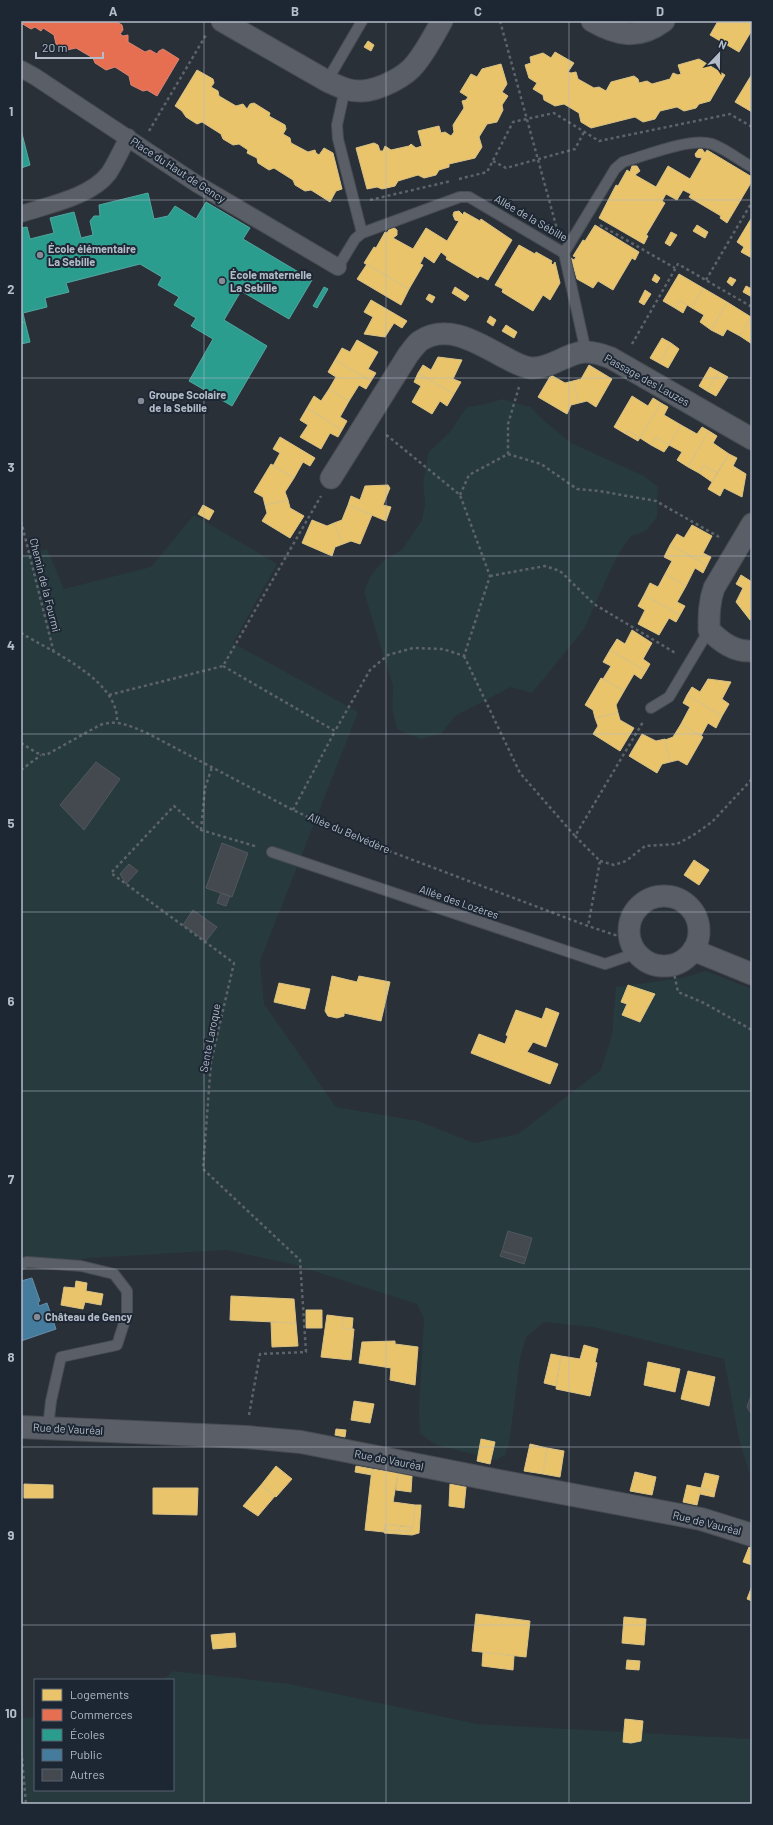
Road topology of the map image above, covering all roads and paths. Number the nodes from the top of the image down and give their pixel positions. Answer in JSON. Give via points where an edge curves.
{"nodes":[{"id":1,"x":362,"y":21,"type":"edge"},
{"id":2,"x":442,"y":21,"type":"edge"},
{"id":3,"x":500,"y":21,"type":"edge"},
{"id":4,"x":592,"y":21,"type":"edge"},
{"id":5,"x":664,"y":21,"type":"edge"},
{"id":6,"x":215,"y":28,"type":"edge"},
{"id":7,"x":21,"y":69,"type":"edge"},
{"id":8,"x":336,"y":85,"type":"junction"},
{"id":9,"x":527,"y":118,"type":"junction"},
{"id":10,"x":752,"y":127,"type":"edge"},
{"id":11,"x":584,"y":132,"type":"junction"},
{"id":12,"x":134,"y":141,"type":"junction"},
{"id":13,"x":538,"y":159,"type":"junction"},
{"id":14,"x":493,"y":161,"type":"junction"},
{"id":15,"x":752,"y":167,"type":"edge"},
{"id":16,"x":752,"y":202,"type":"edge"},
{"id":17,"x":355,"y":204,"type":"junction"},
{"id":18,"x":21,"y":214,"type":"edge"},
{"id":19,"x":586,"y":217,"type":"junction"},
{"id":20,"x":362,"y":233,"type":"junction"},
{"id":21,"x":564,"y":253,"type":"junction"},
{"id":22,"x":338,"y":267,"type":"joint"},
{"id":23,"x":676,"y":268,"type":"junction"},
{"id":24,"x":706,"y":280,"type":"junction"},
{"id":25,"x":752,"y":307,"type":"edge"},
{"id":26,"x":586,"y":352,"type":"junction"},
{"id":27,"x":621,"y":364,"type":"junction"},
{"id":28,"x":526,"y":367,"type":"junction"},
{"id":29,"x":368,"y":420,"type":"junction"},
{"id":30,"x":752,"y":439,"type":"edge"},
{"id":31,"x":508,"y":454,"type":"junction"},
{"id":32,"x":331,"y":478,"type":"joint"},
{"id":33,"x":460,"y":495,"type":"junction"},
{"id":34,"x":21,"y":521,"type":"edge"},
{"id":35,"x":752,"y":524,"type":"edge"},
{"id":36,"x":738,"y":548,"type":"junction"},
{"id":37,"x":490,"y":576,"type":"junction"},
{"id":38,"x":709,"y":630,"type":"junction"},
{"id":39,"x":21,"y":633,"type":"edge"},
{"id":40,"x":752,"y":651,"type":"edge"},
{"id":41,"x":54,"y":653,"type":"junction"},
{"id":42,"x":464,"y":656,"type":"junction"},
{"id":43,"x":690,"y":662,"type":"junction"},
{"id":44,"x":223,"y":666,"type":"junction"},
{"id":45,"x":109,"y":695,"type":"junction"},
{"id":46,"x":651,"y":708,"type":"joint"},
{"id":47,"x":117,"y":722,"type":"junction"},
{"id":48,"x":335,"y":731,"type":"junction"},
{"id":49,"x":21,"y":743,"type":"edge"},
{"id":50,"x":42,"y":754,"type":"junction"},
{"id":51,"x":212,"y":767,"type":"junction"},
{"id":52,"x":21,"y":770,"type":"edge"},
{"id":53,"x":752,"y":779,"type":"edge"},
{"id":54,"x":293,"y":810,"type":"junction"},
{"id":55,"x":202,"y":830,"type":"junction"},
{"id":56,"x":575,"y":836,"type":"junction"},
{"id":57,"x":272,"y":852,"type":"joint"},
{"id":58,"x":600,"y":862,"type":"junction"},
{"id":59,"x":588,"y":926,"type":"junction"},
{"id":60,"x":633,"y":944,"type":"junction"},
{"id":61,"x":693,"y":950,"type":"junction"},
{"id":62,"x":672,"y":964,"type":"junction"},
{"id":63,"x":752,"y":974,"type":"edge"},
{"id":64,"x":752,"y":1030,"type":"edge"},
{"id":65,"x":21,"y":1264,"type":"edge"},
{"id":66,"x":251,"y":1407,"type":"dead end"},
{"id":67,"x":21,"y":1426,"type":"edge"},
{"id":68,"x":48,"y":1428,"type":"junction"},
{"id":69,"x":752,"y":1534,"type":"edge"},
{"id":70,"x":21,"y":1746,"type":"edge"},
{"id":71,"x":26,"y":1804,"type":"edge"}],
"edges":[{"from":1,"to":8,"type":"lane"},
{"from":2,"to":8,"type":"street","via":[[416,64],[400,78],[362,91]]},
{"from":3,"to":9,"type":"path"},
{"from":4,"to":5,"type":"street","via":[[615,32],[626,34],[642,33]]},
{"from":6,"to":8,"type":"street"},
{"from":6,"to":12,"type":"path"},
{"from":7,"to":12,"type":"street","name":"Place du Haut de Gency"},
{"from":8,"to":17,"type":"lane","via":[[338,139]]},
{"from":9,"to":11,"type":"path","via":[[554,114]]},
{"from":9,"to":13,"type":"path"},
{"from":9,"to":14,"type":"path","via":[[513,122]]},
{"from":10,"to":11,"type":"path","via":[[730,114],[599,141]]},
{"from":11,"to":13,"type":"path","via":[[575,150]]},
{"from":12,"to":18,"type":"street","via":[[98,184],[84,192]]},
{"from":12,"to":22,"type":"street","name":"Place du Haut de Gency","via":[[197,184]]},
{"from":13,"to":14,"type":"path","via":[[506,168]]},
{"from":13,"to":21,"type":"path"},
{"from":14,"to":17,"type":"path","via":[[487,172]]},
{"from":15,"to":19,"type":"lane","name":"Allée de la Sébille","via":[[712,144],[698,142],[623,162],[615,169]]},
{"from":16,"to":24,"type":"path"},
{"from":17,"to":20,"type":"lane"},
{"from":19,"to":21,"type":"lane","name":"Allée de la Sébille"},
{"from":19,"to":23,"type":"path"},
{"from":20,"to":21,"type":"lane","name":"Allée de la Sébille","via":[[469,197]]},
{"from":20,"to":22,"type":"lane","via":[[355,239]]},
{"from":21,"to":26,"type":"lane"},
{"from":23,"to":24,"type":"path","via":[[678,264]]},
{"from":23,"to":27,"type":"path"},
{"from":24,"to":25,"type":"path"},
{"from":26,"to":27,"type":"street","name":"Passage des Lauzes","via":[[611,358]]},
{"from":26,"to":28,"type":"street","name":"Passage des Lauzes","via":[[577,353],[546,366]]},
{"from":27,"to":30,"type":"street","name":"Passage des Lauzes"},
{"from":28,"to":29,"type":"street","name":"Passage des Lauzes","via":[[463,336],[430,336],[419,341],[408,355]]},
{"from":28,"to":31,"type":"path","via":[[508,424]]},
{"from":29,"to":32,"type":"street","name":"Passage des Lauzes"},
{"from":29,"to":33,"type":"path"},
{"from":31,"to":33,"type":"path","via":[[468,474]]},
{"from":31,"to":36,"type":"path","via":[[541,464],[577,489],[656,501]]},
{"from":32,"to":44,"type":"path"},
{"from":33,"to":37,"type":"path"},
{"from":34,"to":41,"type":"path","name":"Chemin de la Fourmi"},
{"from":35,"to":36,"type":"street"},
{"from":36,"to":38,"type":"street","via":[[714,588],[710,600]]},
{"from":37,"to":42,"type":"path"},
{"from":37,"to":43,"type":"path","via":[[545,566],[560,571],[594,604]]},
{"from":38,"to":40,"type":"street","via":[[728,646]]},
{"from":38,"to":43,"type":"lane"},
{"from":39,"to":41,"type":"path"},
{"from":41,"to":45,"type":"path","via":[[83,669],[99,682]]},
{"from":42,"to":48,"type":"path","via":[[443,649],[413,648],[388,655],[370,670]]},
{"from":42,"to":56,"type":"path","via":[[520,773]]},
{"from":43,"to":46,"type":"lane","via":[[669,697]]},
{"from":44,"to":45,"type":"path"},
{"from":44,"to":48,"type":"path"},
{"from":45,"to":47,"type":"path","via":[[118,714]]},
{"from":46,"to":56,"type":"path"},
{"from":47,"to":50,"type":"path","via":[[100,725],[46,755]]},
{"from":47,"to":51,"type":"path","name":"Allée du Belvédère","via":[[147,733]]},
{"from":48,"to":54,"type":"path"},
{"from":49,"to":50,"type":"path"},
{"from":50,"to":52,"type":"path"},
{"from":51,"to":54,"type":"path","name":"Allée du Belvédère"},
{"from":51,"to":55,"type":"path","via":[[204,788]]},
{"from":53,"to":58,"type":"path","via":[[712,822],[692,836],[677,844],[644,846],[626,861],[614,865]]},
{"from":54,"to":59,"type":"path","name":"Allée du Belvédère","via":[[344,834]]},
{"from":55,"to":57,"type":"path","name":"Sente Laroque"},
{"from":55,"to":66,"type":"path","name":"Sente Laroque","via":[[174,806],[111,873],[234,963],[211,1062],[203,1169],[300,1260],[306,1352],[260,1354]]},
{"from":56,"to":58,"type":"path"},
{"from":57,"to":60,"type":"lane","name":"Allée des Lozères","via":[[606,964]]},
{"from":58,"to":59,"type":"path"},
{"from":59,"to":60,"type":"path","name":"Allée du Belvédère","via":[[615,934]]},
{"from":60,"to":61,"type":"street","via":[[629,926],[639,906],[659,896],[670,896],[681,900],[696,917],[698,939]]},
{"from":60,"to":62,"type":"street","via":[[644,960],[653,964]]},
{"from":61,"to":62,"type":"street"},
{"from":61,"to":63,"type":"street"},
{"from":62,"to":64,"type":"path","via":[[678,992],[704,1003]]},
{"from":65,"to":68,"type":"lane","via":[[27,1262],[81,1266],[114,1274],[127,1292],[127,1314],[117,1345],[61,1357]]},
{"from":67,"to":68,"type":"street","name":"Rue de Vauréal"},
{"from":68,"to":69,"type":"street","name":"Rue de Vauréal","via":[[301,1442],[701,1519]]},
{"from":70,"to":71,"type":"path"}]}
